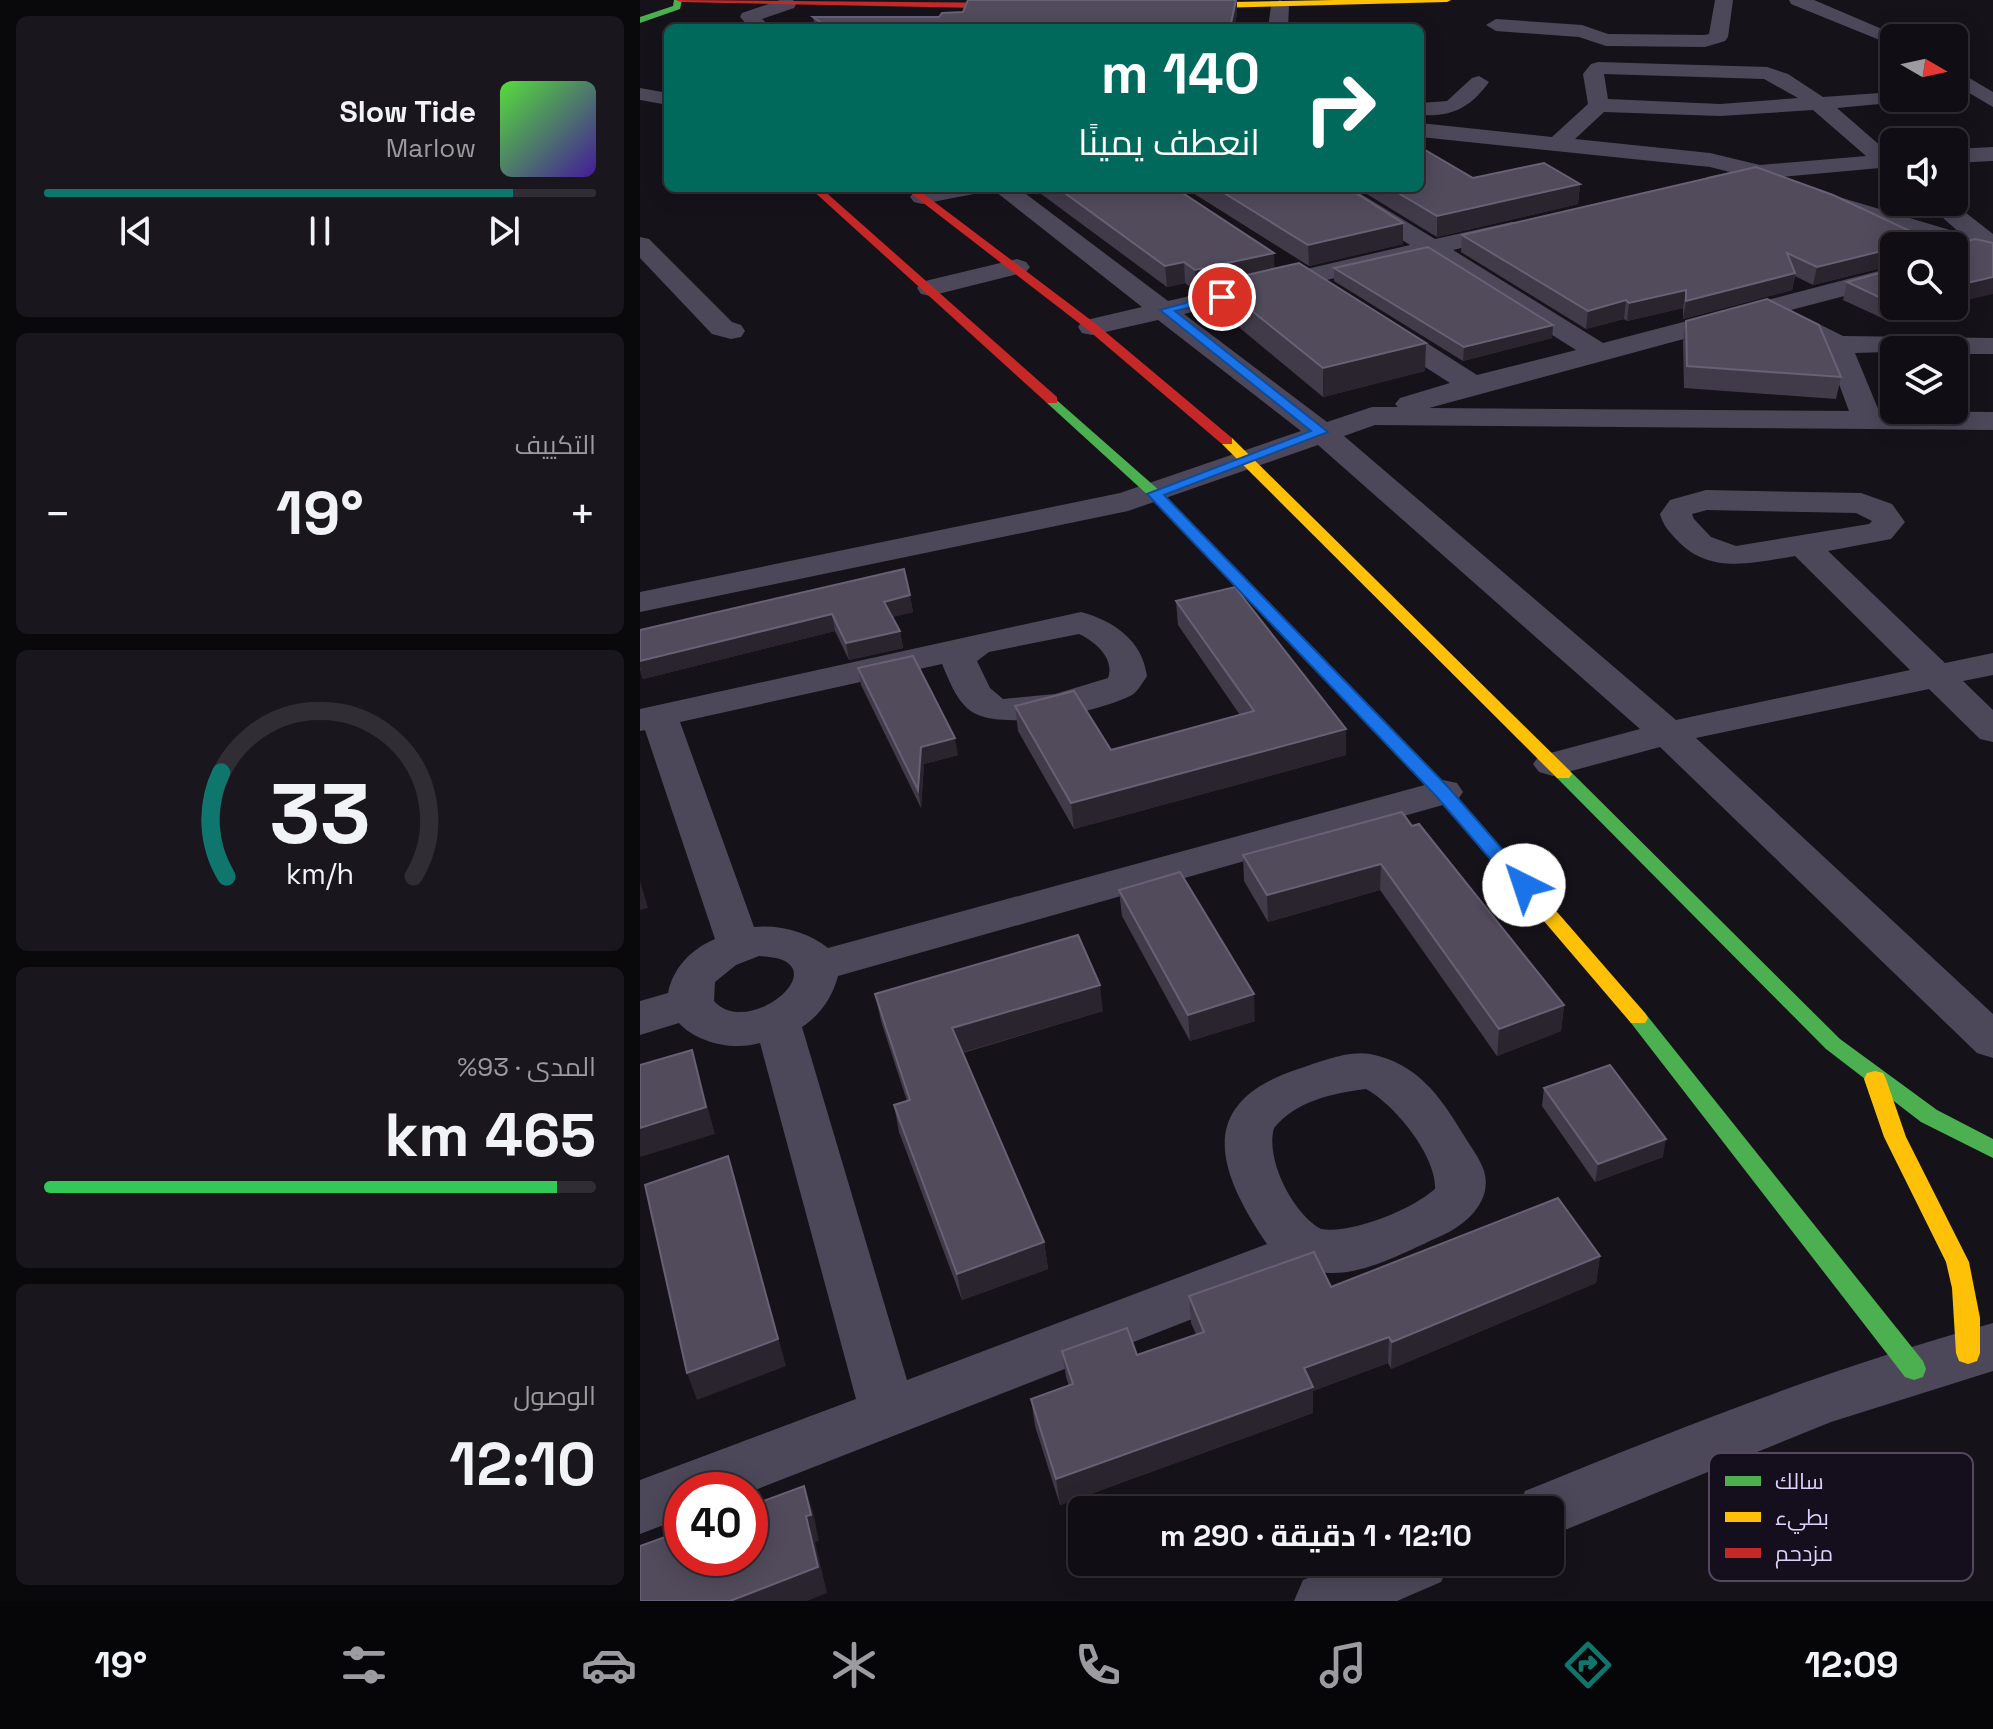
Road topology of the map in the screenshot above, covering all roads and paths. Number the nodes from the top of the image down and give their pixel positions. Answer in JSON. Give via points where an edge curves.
{"nodes":[{"id":1,"x":1443,"y":0,"type":"edge"},
{"id":2,"x":1724,"y":0,"type":"edge"},
{"id":3,"x":1798,"y":0,"type":"edge"},
{"id":4,"x":818,"y":2,"type":"edge"},
{"id":5,"x":1256,"y":3,"type":"edge"},
{"id":6,"x":787,"y":4,"type":"junction"},
{"id":7,"x":676,"y":5,"type":"edge"},
{"id":8,"x":963,"y":5,"type":"junction"},
{"id":9,"x":1038,"y":6,"type":"edge"},
{"id":10,"x":1160,"y":6,"type":"edge"},
{"id":11,"x":1280,"y":6,"type":"junction"},
{"id":12,"x":640,"y":23,"type":"edge"},
{"id":13,"x":679,"y":24,"type":"edge"},
{"id":14,"x":757,"y":24,"type":"edge"},
{"id":15,"x":954,"y":24,"type":"edge"},
{"id":16,"x":1278,"y":24,"type":"edge"},
{"id":17,"x":1496,"y":25,"type":"dead end"},
{"id":18,"x":664,"y":33,"type":"edge"},
{"id":19,"x":1880,"y":33,"type":"edge"},
{"id":20,"x":1673,"y":69,"type":"junction"},
{"id":21,"x":1479,"y":82,"type":"dead end"},
{"id":22,"x":1968,"y":83,"type":"edge"},
{"id":23,"x":640,"y":94,"type":"edge"},
{"id":24,"x":1968,"y":94,"type":"edge"},
{"id":25,"x":1989,"y":95,"type":"edge"},
{"id":26,"x":664,"y":98,"type":"edge"},
{"id":27,"x":1880,"y":99,"type":"edge"},
{"id":28,"x":1815,"y":103,"type":"junction"},
{"id":29,"x":1599,"y":105,"type":"junction"},
{"id":30,"x":1424,"y":109,"type":"edge"},
{"id":31,"x":1720,"y":110,"type":"junction"},
{"id":32,"x":1424,"y":130,"type":"edge"},
{"id":33,"x":1558,"y":143,"type":"junction"},
{"id":34,"x":1880,"y":154,"type":"edge"},
{"id":35,"x":1968,"y":156,"type":"edge"},
{"id":36,"x":1989,"y":157,"type":"edge"},
{"id":37,"x":1880,"y":164,"type":"edge"},
{"id":38,"x":1759,"y":172,"type":"junction"},
{"id":39,"x":1685,"y":189,"type":"edge"},
{"id":40,"x":820,"y":192,"type":"edge"},
{"id":41,"x":1008,"y":192,"type":"edge"},
{"id":42,"x":1342,"y":192,"type":"edge"},
{"id":43,"x":916,"y":193,"type":"edge"},
{"id":44,"x":1954,"y":216,"type":"edge"},
{"id":45,"x":1536,"y":223,"type":"edge"},
{"id":46,"x":640,"y":244,"type":"edge"},
{"id":47,"x":1431,"y":247,"type":"junction"},
{"id":48,"x":1993,"y":248,"type":"edge"},
{"id":49,"x":1968,"y":256,"type":"edge"},
{"id":50,"x":1279,"y":261,"type":"dead end"},
{"id":51,"x":1017,"y":267,"type":"junction"},
{"id":52,"x":1305,"y":277,"type":"junction"},
{"id":53,"x":1880,"y":279,"type":"edge"},
{"id":54,"x":930,"y":288,"type":"junction"},
{"id":55,"x":1331,"y":294,"type":"edge"},
{"id":56,"x":1769,"y":309,"type":"junction"},
{"id":57,"x":1166,"y":310,"type":"junction"},
{"id":58,"x":1357,"y":310,"type":"edge"},
{"id":59,"x":1092,"y":327,"type":"junction"},
{"id":60,"x":731,"y":331,"type":"dead end"},
{"id":61,"x":1838,"y":344,"type":"junction"},
{"id":62,"x":1993,"y":346,"type":"edge"},
{"id":63,"x":1599,"y":352,"type":"junction"},
{"id":64,"x":1473,"y":385,"type":"junction"},
{"id":65,"x":1372,"y":416,"type":"junction"},
{"id":66,"x":1867,"y":419,"type":"junction"},
{"id":67,"x":1993,"y":421,"type":"edge"},
{"id":68,"x":1321,"y":432,"type":"junction"},
{"id":69,"x":1247,"y":458,"type":"junction"},
{"id":70,"x":1155,"y":494,"type":"junction"},
{"id":71,"x":1804,"y":546,"type":"junction"},
{"id":72,"x":640,"y":602,"type":"edge"},
{"id":73,"x":969,"y":647,"type":"dead end"},
{"id":74,"x":1993,"y":664,"type":"edge"},
{"id":75,"x":1934,"y":675,"type":"junction"},
{"id":76,"x":649,"y":718,"type":"edge"},
{"id":77,"x":1993,"y":731,"type":"edge"},
{"id":78,"x":1668,"y":733,"type":"junction"},
{"id":79,"x":1553,"y":764,"type":"junction"},
{"id":80,"x":1443,"y":792,"type":"junction"},
{"id":81,"x":739,"y":945,"type":"junction"},
{"id":82,"x":818,"y":966,"type":"junction"},
{"id":83,"x":690,"y":1003,"type":"junction"},
{"id":84,"x":640,"y":1018,"type":"edge"},
{"id":85,"x":777,"y":1022,"type":"junction"},
{"id":86,"x":1993,"y":1041,"type":"edge"},
{"id":87,"x":1875,"y":1079,"type":"junction"},
{"id":88,"x":1986,"y":1146,"type":"edge"},
{"id":89,"x":1993,"y":1158,"type":"edge"},
{"id":90,"x":1313,"y":1249,"type":"edge"},
{"id":91,"x":1981,"y":1350,"type":"edge"},
{"id":92,"x":1914,"y":1369,"type":"junction"},
{"id":93,"x":888,"y":1412,"type":"junction"},
{"id":94,"x":730,"y":1472,"type":"edge"},
{"id":95,"x":664,"y":1498,"type":"edge"},
{"id":96,"x":1564,"y":1503,"type":"edge"},
{"id":97,"x":640,"y":1507,"type":"edge"},
{"id":98,"x":1386,"y":1576,"type":"edge"},
{"id":99,"x":1325,"y":1601,"type":"edge"}],
"edges":[{"from":1,"to":11,"type":"street"},
{"from":2,"to":17,"type":"street","via":[[1718,37],[1705,41],[1606,40],[1582,31]]},
{"from":3,"to":19,"type":"street"},
{"from":4,"to":6,"type":"street"},
{"from":4,"to":8,"type":"street"},
{"from":5,"to":10,"type":"street"},
{"from":5,"to":11,"type":"street"},
{"from":6,"to":7,"type":"street"},
{"from":6,"to":14,"type":"street","via":[[749,17]]},
{"from":7,"to":12,"type":"street"},
{"from":7,"to":13,"type":"street","via":[[672,19]]},
{"from":8,"to":9,"type":"street"},
{"from":8,"to":15,"type":"street"},
{"from":11,"to":16,"type":"street"},
{"from":12,"to":18,"type":"street"},
{"from":20,"to":28,"type":"street","via":[[1772,74]]},
{"from":20,"to":29,"type":"street","via":[[1593,71]]},
{"from":20,"to":31,"type":"street"},
{"from":21,"to":30,"type":"street","via":[[1459,106]]},
{"from":22,"to":25,"type":"street"},
{"from":23,"to":26,"type":"street"},
{"from":24,"to":25,"type":"street"},
{"from":27,"to":28,"type":"street"},
{"from":28,"to":31,"type":"street"},
{"from":28,"to":34,"type":"street"},
{"from":29,"to":31,"type":"street"},
{"from":29,"to":33,"type":"street"},
{"from":32,"to":33,"type":"street"},
{"from":33,"to":38,"type":"street","via":[[1710,160]]},
{"from":35,"to":36,"type":"street"},
{"from":37,"to":38,"type":"street"},
{"from":38,"to":39,"type":"street"},
{"from":38,"to":48,"type":"street","via":[[1921,231]]},
{"from":40,"to":54,"type":"street"},
{"from":41,"to":57,"type":"street"},
{"from":42,"to":47,"type":"street"},
{"from":43,"to":51,"type":"street"},
{"from":44,"to":48,"type":"street"},
{"from":45,"to":47,"type":"street"},
{"from":46,"to":60,"type":"street","via":[[722,328]]},
{"from":47,"to":52,"type":"street"},
{"from":47,"to":63,"type":"street"},
{"from":48,"to":49,"type":"street"},
{"from":50,"to":52,"type":"street"},
{"from":51,"to":54,"type":"street"},
{"from":51,"to":59,"type":"street"},
{"from":52,"to":55,"type":"street"},
{"from":52,"to":57,"type":"street"},
{"from":53,"to":56,"type":"street"},
{"from":54,"to":70,"type":"street"},
{"from":56,"to":61,"type":"street"},
{"from":56,"to":63,"type":"street"},
{"from":57,"to":59,"type":"street"},
{"from":57,"to":68,"type":"street"},
{"from":58,"to":64,"type":"street"},
{"from":59,"to":69,"type":"street"},
{"from":61,"to":62,"type":"street"},
{"from":61,"to":66,"type":"street"},
{"from":63,"to":64,"type":"street"},
{"from":64,"to":65,"type":"street"},
{"from":65,"to":66,"type":"street"},
{"from":65,"to":68,"type":"street"},
{"from":66,"to":67,"type":"street"},
{"from":68,"to":69,"type":"street"},
{"from":68,"to":78,"type":"street"},
{"from":69,"to":70,"type":"street"},
{"from":69,"to":79,"type":"street"},
{"from":70,"to":72,"type":"street"},
{"from":70,"to":80,"type":"street"},
{"from":71,"to":71,"type":"street","via":[[1879,532],[1889,522],[1872,506],[1850,502],[1706,500],[1681,507],[1676,514],[1699,544],[1722,554],[1751,556]]},
{"from":71,"to":75,"type":"street"},
{"from":73,"to":76,"type":"street"},
{"from":74,"to":75,"type":"street"},
{"from":75,"to":77,"type":"street"},
{"from":75,"to":78,"type":"street"},
{"from":76,"to":81,"type":"street"},
{"from":78,"to":79,"type":"street"},
{"from":78,"to":86,"type":"street"},
{"from":79,"to":87,"type":"street","via":[[1796,1009]]},
{"from":80,"to":82,"type":"street"},
{"from":80,"to":92,"type":"street","via":[[1625,1001]]},
{"from":81,"to":82,"type":"street","via":[[779,941],[810,954]]},
{"from":81,"to":83,"type":"street","via":[[706,964],[689,990]]},
{"from":82,"to":85,"type":"street","via":[[811,997]]},
{"from":83,"to":84,"type":"street"},
{"from":83,"to":85,"type":"street","via":[[712,1025],[733,1030]]},
{"from":85,"to":93,"type":"street"},
{"from":87,"to":88,"type":"street"},
{"from":87,"to":91,"type":"street","via":[[1895,1136],[1952,1241]]},
{"from":88,"to":89,"type":"street"},
{"from":90,"to":93,"type":"street"},
{"from":91,"to":92,"type":"street"},
{"from":92,"to":96,"type":"street","via":[[1786,1411]]},
{"from":93,"to":94,"type":"street"},
{"from":95,"to":97,"type":"street"},
{"from":98,"to":99,"type":"street"}]}
